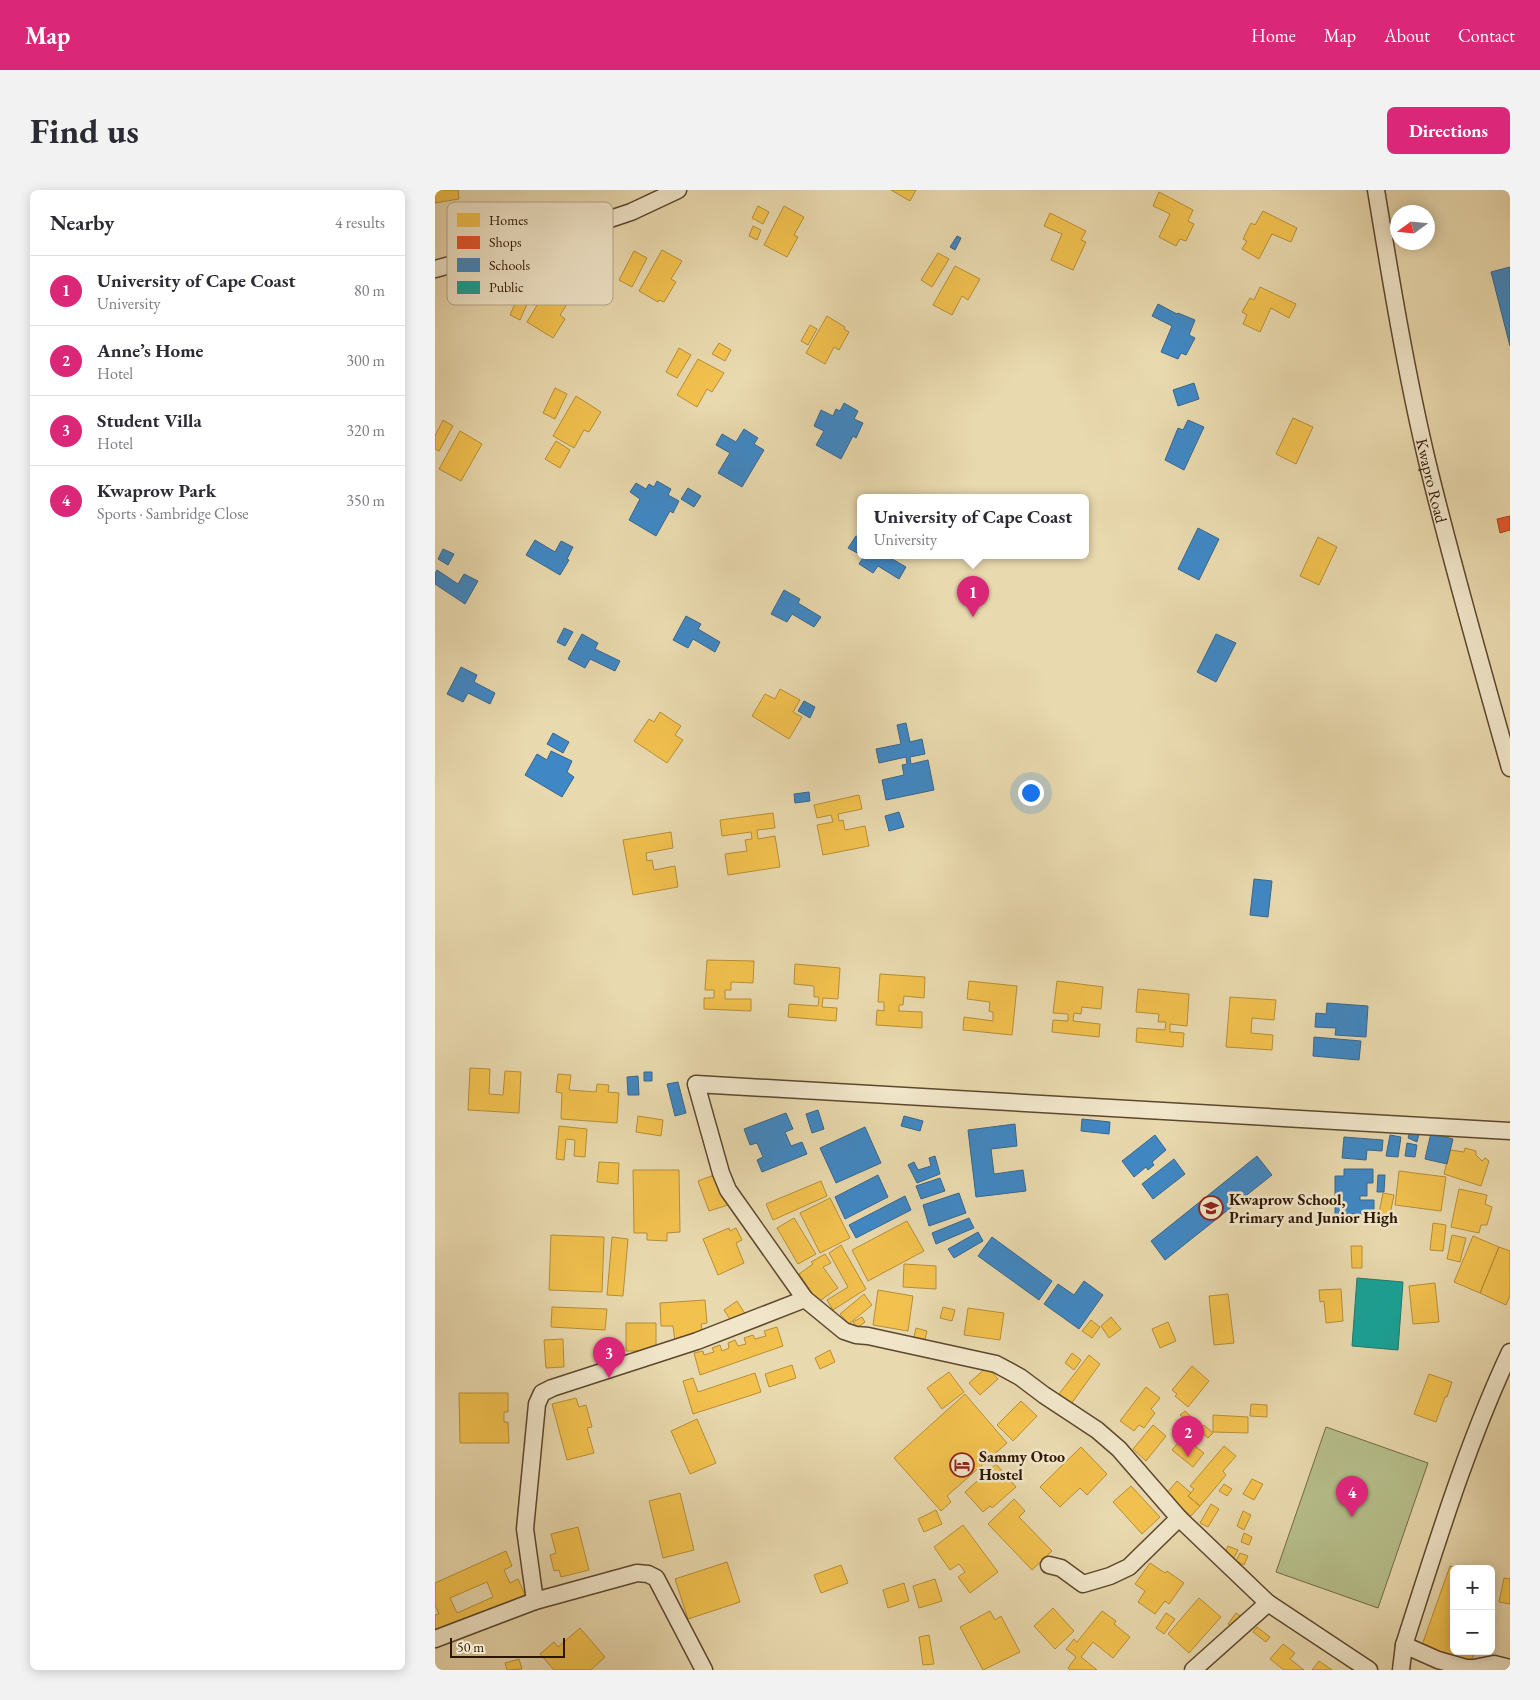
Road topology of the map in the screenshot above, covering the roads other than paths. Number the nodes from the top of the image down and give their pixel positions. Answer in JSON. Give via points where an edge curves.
{"nodes":[{"id":1,"x":678,"y":190,"type":"edge"},
{"id":2,"x":1376,"y":190,"type":"edge"},
{"id":3,"x":613,"y":218,"type":"edge"},
{"id":4,"x":1510,"y":768,"type":"edge"},
{"id":5,"x":1510,"y":1131,"type":"edge"},
{"id":6,"x":805,"y":1299,"type":"junction"},
{"id":7,"x":1510,"y":1352,"type":"edge"},
{"id":8,"x":1179,"y":1518,"type":"junction"},
{"id":9,"x":1049,"y":1566,"type":"dead end"},
{"id":10,"x":535,"y":1601,"type":"junction"},
{"id":11,"x":1267,"y":1603,"type":"junction"},
{"id":12,"x":435,"y":1639,"type":"edge"},
{"id":13,"x":1404,"y":1645,"type":"junction"},
{"id":14,"x":1510,"y":1668,"type":"edge"},
{"id":15,"x":704,"y":1670,"type":"edge"},
{"id":16,"x":1193,"y":1670,"type":"edge"},
{"id":17,"x":1369,"y":1670,"type":"edge"},
{"id":18,"x":1401,"y":1670,"type":"edge"}],
"edges":[{"from":1,"to":3,"type":"street"},
{"from":2,"to":4,"type":"street","name":"Kwapro Road","via":[[1397,319],[1426,459]]},
{"from":5,"to":6,"type":"street","via":[[696,1084],[728,1190]]},
{"from":6,"to":8,"type":"street","via":[[844,1331],[996,1364],[1020,1377],[1119,1449]]},
{"from":6,"to":10,"type":"street","via":[[697,1341],[542,1393],[537,1404],[525,1529]]},
{"from":7,"to":13,"type":"street","via":[[1458,1479]]},
{"from":8,"to":9,"type":"street","via":[[1129,1567],[1110,1576],[1083,1584],[1061,1568]]},
{"from":8,"to":11,"type":"street"},
{"from":10,"to":12,"type":"street"},
{"from":10,"to":15,"type":"street","via":[[637,1573],[649,1574],[656,1578]]},
{"from":11,"to":16,"type":"street"},
{"from":11,"to":17,"type":"street"},
{"from":13,"to":14,"type":"street","via":[[1466,1668],[1494,1664]]},
{"from":13,"to":18,"type":"street"}]}
